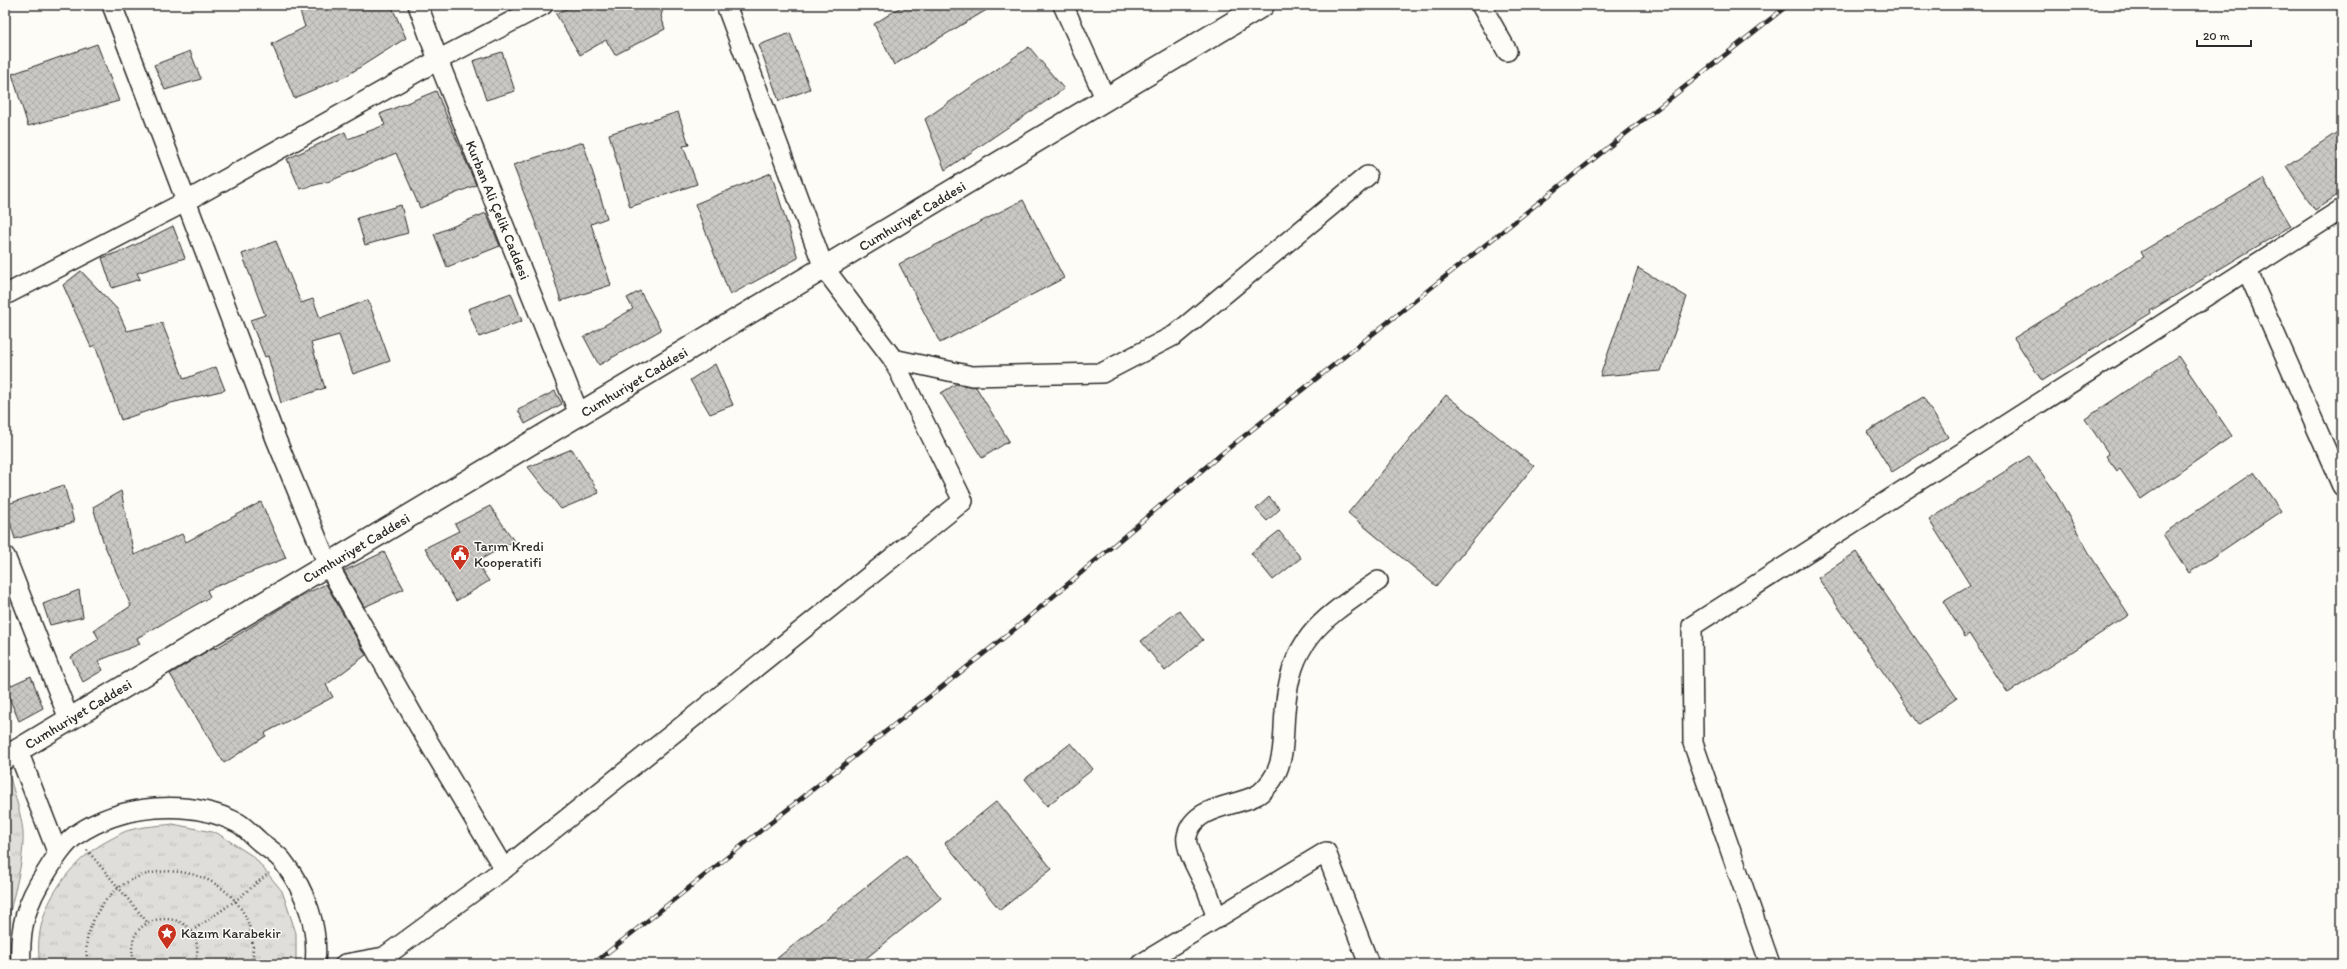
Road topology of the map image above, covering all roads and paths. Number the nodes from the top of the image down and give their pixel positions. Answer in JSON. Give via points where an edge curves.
{"nodes":[{"id":1,"x":112,"y":5,"type":"edge"},
{"id":2,"x":418,"y":5,"type":"edge"},
{"id":3,"x":544,"y":5,"type":"edge"},
{"id":4,"x":726,"y":5,"type":"edge"},
{"id":5,"x":1063,"y":5,"type":"edge"},
{"id":6,"x":1263,"y":5,"type":"edge"},
{"id":7,"x":1481,"y":5,"type":"edge"},
{"id":8,"x":1507,"y":51,"type":"dead end"},
{"id":9,"x":438,"y":60,"type":"junction"},
{"id":10,"x":1106,"y":100,"type":"junction"},
{"id":11,"x":1367,"y":176,"type":"dead end"},
{"id":12,"x":185,"y":202,"type":"junction"},
{"id":13,"x":2342,"y":209,"type":"edge"},
{"id":14,"x":824,"y":268,"type":"junction"},
{"id":15,"x":2247,"y":270,"type":"junction"},
{"id":16,"x":5,"y":295,"type":"edge"},
{"id":17,"x":893,"y":359,"type":"junction"},
{"id":18,"x":579,"y":414,"type":"junction"},
{"id":19,"x":2342,"y":486,"type":"edge"},
{"id":20,"x":5,"y":556,"type":"edge"},
{"id":21,"x":328,"y":565,"type":"junction"},
{"id":22,"x":1378,"y":581,"type":"dead end"},
{"id":23,"x":70,"y":719,"type":"junction"},
{"id":24,"x":12,"y":755,"type":"edge"},
{"id":25,"x":76,"y":836,"type":"junction"},
{"id":26,"x":58,"y":854,"type":"junction"},
{"id":27,"x":283,"y":861,"type":"junction"},
{"id":28,"x":504,"y":869,"type":"junction"},
{"id":29,"x":118,"y":888,"type":"junction"},
{"id":30,"x":235,"y":902,"type":"junction"},
{"id":31,"x":1217,"y":918,"type":"junction"},
{"id":32,"x":148,"y":923,"type":"junction"},
{"id":33,"x":192,"y":931,"type":"junction"},
{"id":34,"x":22,"y":964,"type":"edge"},
{"id":35,"x":87,"y":964,"type":"edge"},
{"id":36,"x":135,"y":964,"type":"edge"},
{"id":37,"x":195,"y":964,"type":"edge"},
{"id":38,"x":252,"y":964,"type":"edge"},
{"id":39,"x":315,"y":964,"type":"edge"},
{"id":40,"x":345,"y":964,"type":"edge"},
{"id":41,"x":1141,"y":964,"type":"edge"},
{"id":42,"x":1369,"y":964,"type":"edge"},
{"id":43,"x":1770,"y":964,"type":"edge"}],
"edges":[{"from":1,"to":12,"type":"street"},
{"from":2,"to":9,"type":"street","name":"Kurban Ali Çelik Caddesi"},
{"from":3,"to":9,"type":"street"},
{"from":4,"to":14,"type":"street"},
{"from":5,"to":10,"type":"street"},
{"from":6,"to":10,"type":"main road","name":"Cumhuriyet Caddesi"},
{"from":7,"to":8,"type":"street"},
{"from":9,"to":12,"type":"street"},
{"from":9,"to":18,"type":"street","name":"Kurban Ali Çelik Caddesi"},
{"from":10,"to":14,"type":"main road","name":"Cumhuriyet Caddesi"},
{"from":11,"to":17,"type":"street","via":[[1175,335],[1102,373],[972,376]]},
{"from":12,"to":16,"type":"street"},
{"from":12,"to":21,"type":"street","via":[[276,439]]},
{"from":13,"to":15,"type":"street"},
{"from":14,"to":17,"type":"street"},
{"from":14,"to":18,"type":"main road","name":"Cumhuriyet Caddesi"},
{"from":15,"to":19,"type":"street"},
{"from":15,"to":43,"type":"street","via":[[1692,626],[1693,743]]},
{"from":17,"to":28,"type":"street","via":[[963,501]]},
{"from":18,"to":21,"type":"main road","name":"Cumhuriyet Caddesi"},
{"from":20,"to":23,"type":"street"},
{"from":21,"to":23,"type":"main road","name":"Cumhuriyet Caddesi"},
{"from":21,"to":28,"type":"street"},
{"from":22,"to":31,"type":"street","via":[[1327,616],[1301,646],[1287,686],[1281,756],[1275,776],[1258,795],[1210,811],[1195,822],[1188,832],[1186,838],[1190,850]]},
{"from":23,"to":24,"type":"main road","name":"Cumhuriyet Caddesi"},
{"from":24,"to":26,"type":"street"},
{"from":25,"to":26,"type":"street"},
{"from":25,"to":27,"type":"street","via":[[95,825],[140,808],[190,808],[238,824]]},
{"from":25,"to":29,"type":"path"},
{"from":26,"to":34,"type":"street","via":[[32,894],[20,940]]},
{"from":27,"to":30,"type":"path"},
{"from":27,"to":39,"type":"street","via":[[305,897],[317,946]]},
{"from":28,"to":40,"type":"street","via":[[384,957]]},
{"from":29,"to":30,"type":"path","via":[[137,876],[164,870],[191,872],[215,884]]},
{"from":29,"to":32,"type":"path"},
{"from":29,"to":35,"type":"path","via":[[96,914],[87,941]]},
{"from":30,"to":33,"type":"path"},
{"from":30,"to":38,"type":"path","via":[[248,925],[253,951]]},
{"from":31,"to":41,"type":"street"},
{"from":31,"to":42,"type":"street","via":[[1326,852]]},
{"from":32,"to":33,"type":"path","via":[[164,918],[174,919]]},
{"from":32,"to":36,"type":"path","via":[[137,933],[133,942]]},
{"from":33,"to":37,"type":"path","via":[[198,953]]}]}
